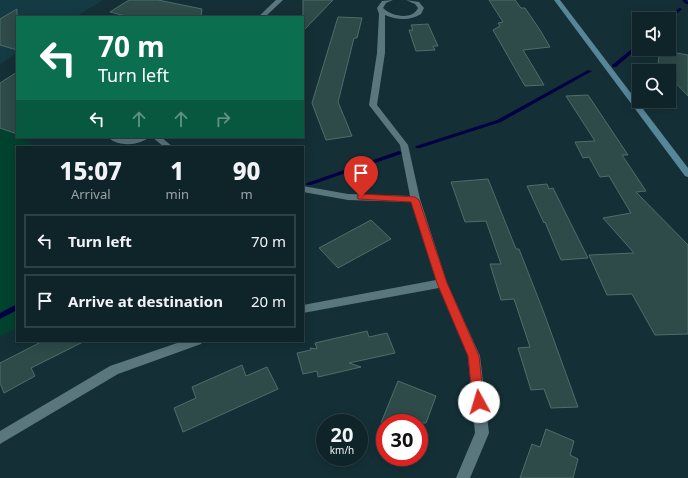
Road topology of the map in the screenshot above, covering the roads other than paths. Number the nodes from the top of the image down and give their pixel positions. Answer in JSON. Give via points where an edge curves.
{"nodes":[{"id":1,"x":280,"y":0,"type":"edge"},
{"id":2,"x":390,"y":0,"type":"edge"},
{"id":3,"x":409,"y":0,"type":"edge"},
{"id":4,"x":557,"y":0,"type":"edge"},
{"id":5,"x":380,"y":8,"type":"junction"},
{"id":6,"x":262,"y":16,"type":"edge"},
{"id":7,"x":113,"y":138,"type":"edge"},
{"id":8,"x":142,"y":138,"type":"edge"},
{"id":9,"x":157,"y":138,"type":"edge"},
{"id":10,"x":169,"y":146,"type":"edge"},
{"id":11,"x":688,"y":174,"type":"edge"},
{"id":12,"x":304,"y":189,"type":"edge"},
{"id":13,"x":415,"y":200,"type":"junction"},
{"id":14,"x":442,"y":283,"type":"junction"},
{"id":15,"x":304,"y":309,"type":"edge"},
{"id":16,"x":194,"y":342,"type":"edge"},
{"id":17,"x":0,"y":438,"type":"edge"},
{"id":18,"x":463,"y":478,"type":"edge"}],
"edges":[{"from":1,"to":6,"type":"street"},
{"from":2,"to":5,"type":"street","via":[[384,2]]},
{"from":3,"to":5,"type":"street","via":[[418,3],[422,8],[418,14],[410,17],[386,15]]},
{"from":4,"to":11,"type":"street"},
{"from":5,"to":13,"type":"street","via":[[381,53],[373,105],[404,145]]},
{"from":7,"to":8,"type":"street","via":[[128,142]]},
{"from":9,"to":10,"type":"street"},
{"from":12,"to":13,"type":"street","via":[[348,197]]},
{"from":13,"to":14,"type":"street"},
{"from":14,"to":15,"type":"street"},
{"from":14,"to":18,"type":"street","via":[[474,356],[482,433]]},
{"from":16,"to":17,"type":"street","via":[[114,370]]}]}
